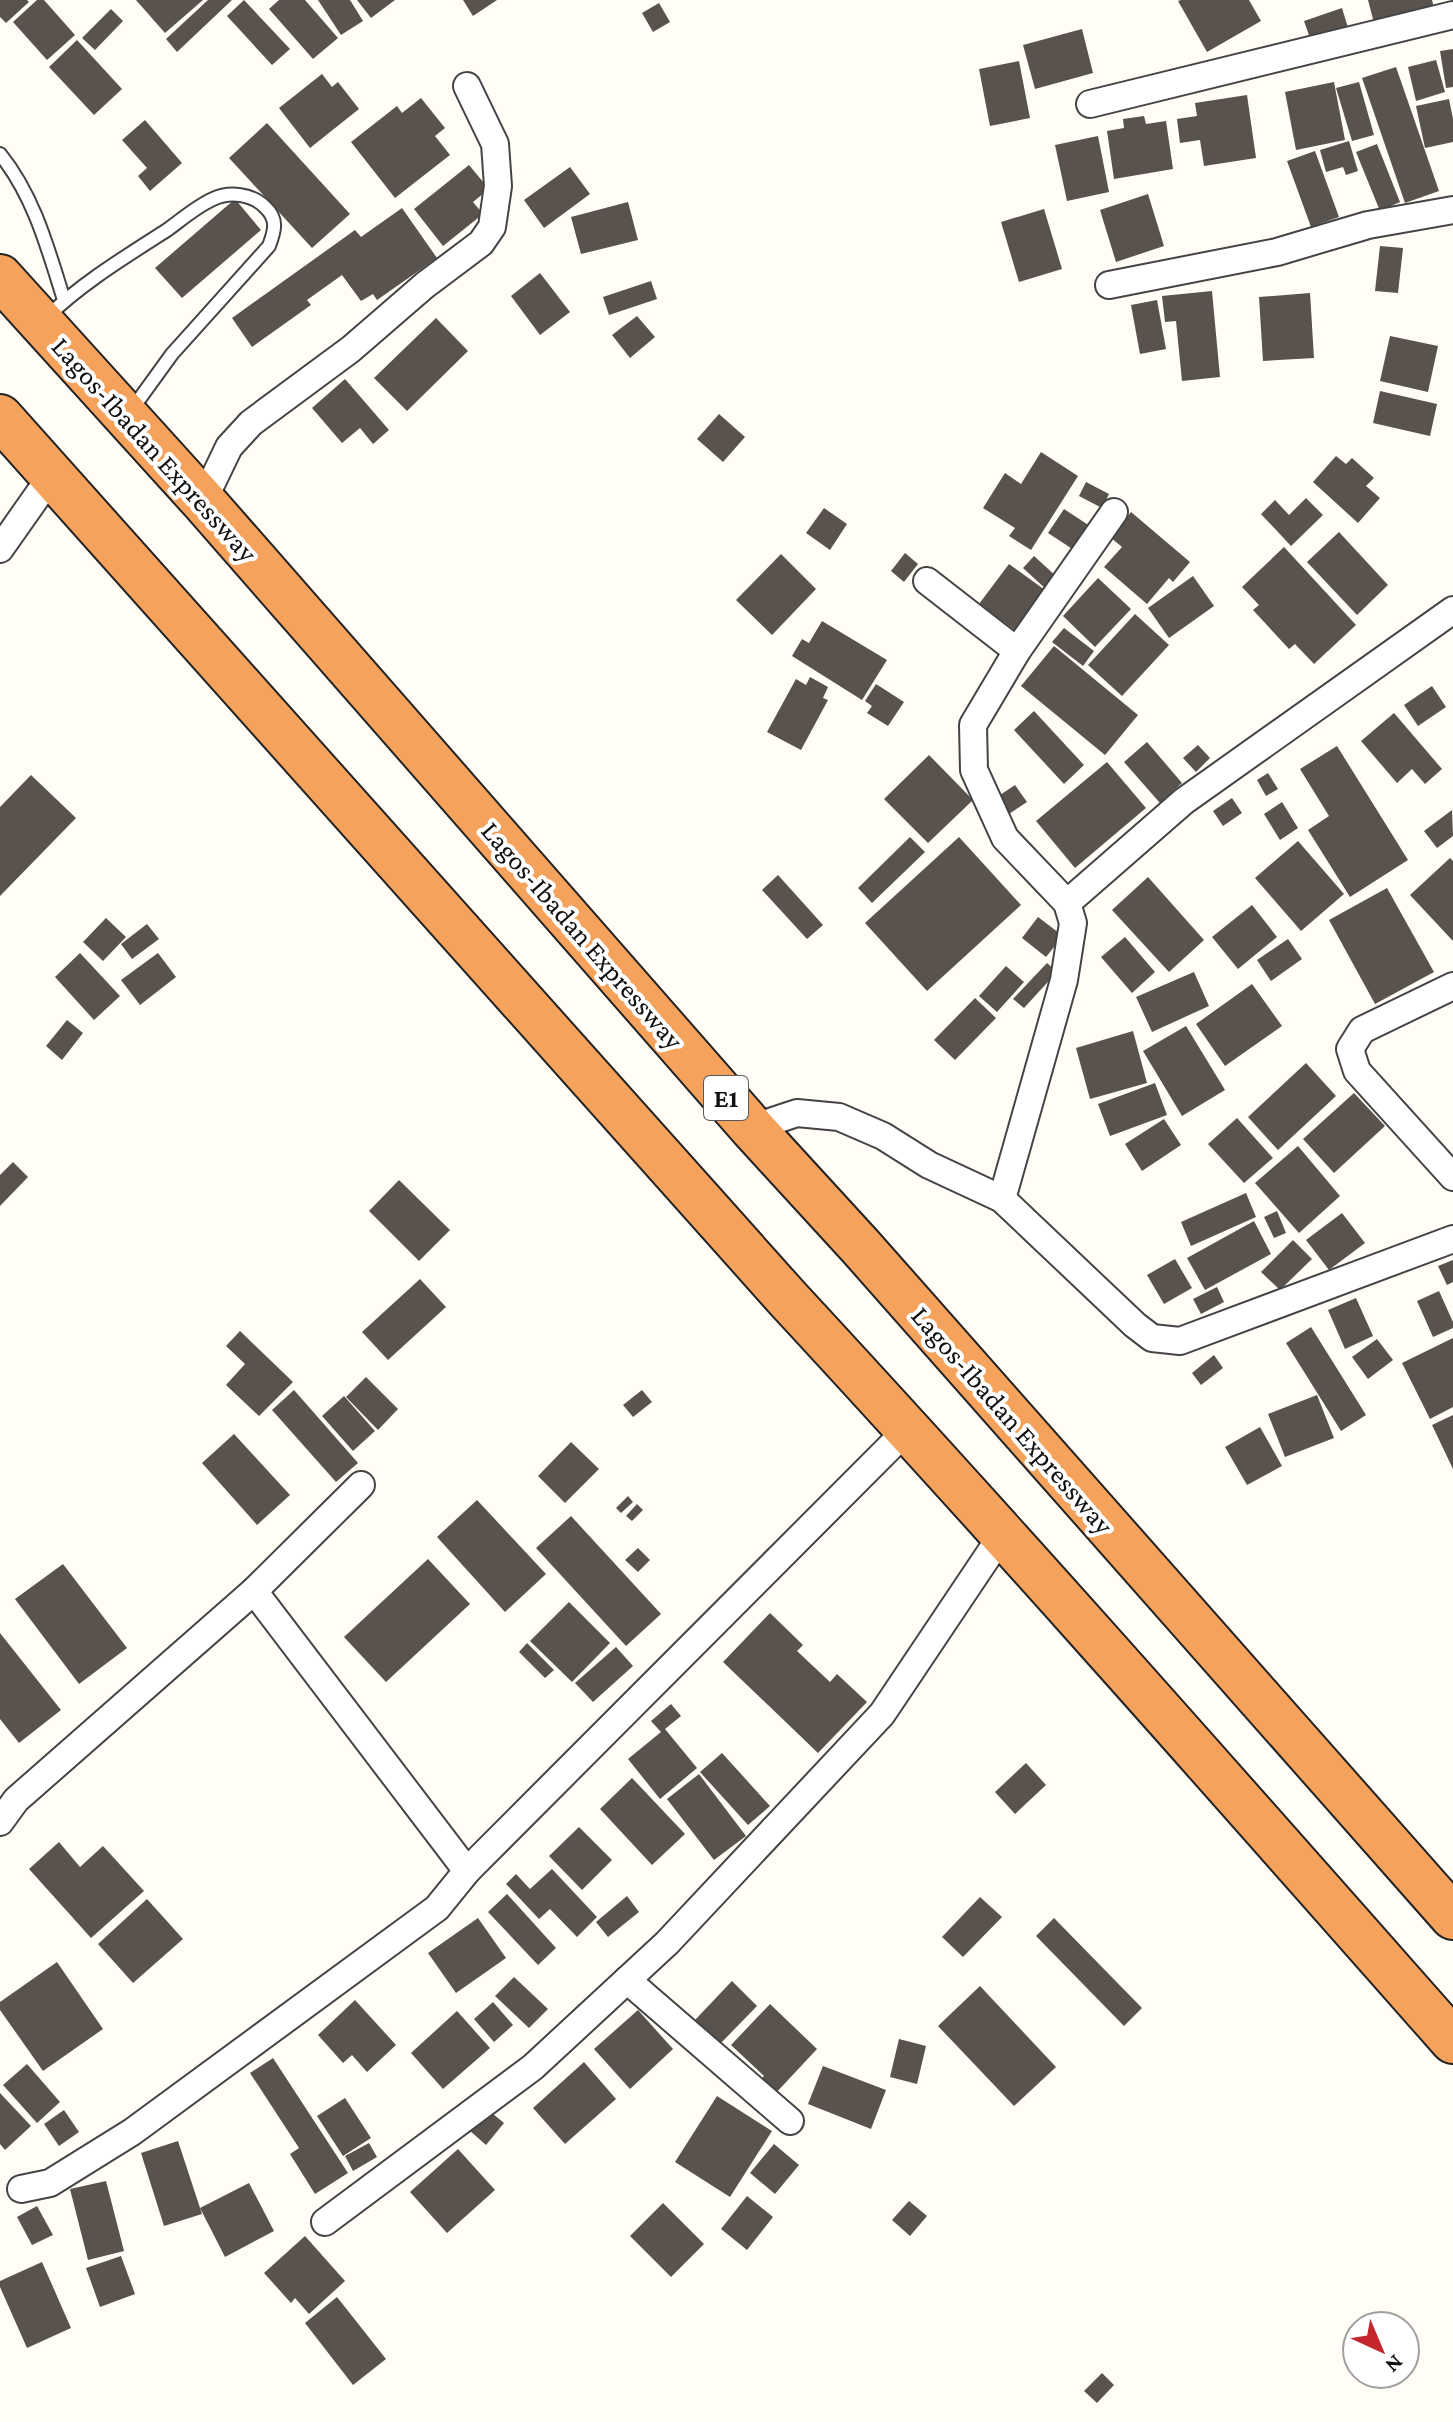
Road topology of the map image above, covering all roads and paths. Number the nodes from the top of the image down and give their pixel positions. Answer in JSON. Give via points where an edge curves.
{"nodes":[{"id":1,"x":1453,"y":15,"type":"edge"},
{"id":2,"x":467,"y":86,"type":"dead end"},
{"id":3,"x":1090,"y":104,"type":"dead end"},
{"id":4,"x":0,"y":154,"type":"edge"},
{"id":5,"x":1453,"y":210,"type":"edge"},
{"id":6,"x":0,"y":277,"type":"edge"},
{"id":7,"x":1109,"y":285,"type":"dead end"},
{"id":8,"x":52,"y":312,"type":"junction"},
{"id":9,"x":0,"y":417,"type":"edge"},
{"id":10,"x":126,"y":418,"type":"junction"},
{"id":11,"x":52,"y":475,"type":"junction"},
{"id":12,"x":203,"y":501,"type":"junction"},
{"id":13,"x":1114,"y":512,"type":"dead end"},
{"id":14,"x":0,"y":549,"type":"edge"},
{"id":15,"x":927,"y":581,"type":"dead end"},
{"id":16,"x":1453,"y":610,"type":"edge"},
{"id":17,"x":1017,"y":651,"type":"junction"},
{"id":18,"x":1067,"y":903,"type":"junction"},
{"id":19,"x":1453,"y":986,"type":"edge"},
{"id":20,"x":752,"y":1128,"type":"junction"},
{"id":21,"x":1453,"y":1177,"type":"edge"},
{"id":22,"x":1002,"y":1199,"type":"junction"},
{"id":23,"x":1453,"y":1239,"type":"edge"},
{"id":24,"x":908,"y":1429,"type":"junction"},
{"id":25,"x":361,"y":1485,"type":"dead end"},
{"id":26,"x":1002,"y":1535,"type":"junction"},
{"id":27,"x":254,"y":1591,"type":"junction"},
{"id":28,"x":0,"y":1822,"type":"edge"},
{"id":29,"x":467,"y":1871,"type":"junction"},
{"id":30,"x":1453,"y":1917,"type":"edge"},
{"id":31,"x":627,"y":1980,"type":"junction"},
{"id":32,"x":1453,"y":2041,"type":"edge"},
{"id":33,"x":790,"y":2121,"type":"dead end"},
{"id":34,"x":21,"y":2189,"type":"dead end"},
{"id":35,"x":325,"y":2222,"type":"dead end"}],
"edges":[{"from":1,"to":3,"type":"street"},
{"from":2,"to":12,"type":"street","via":[[495,144],[498,186],[492,227],[481,243],[351,349],[251,423],[229,447]]},
{"from":4,"to":8,"type":"lane","via":[[16,174],[41,228]]},
{"from":5,"to":7,"type":"street"},
{"from":6,"to":8,"type":"highway","name":"Lagos-Ibadan Expressway","number":"E1"},
{"from":8,"to":10,"type":"highway","name":"Lagos-Ibadan Expressway","number":"E1"},
{"from":8,"to":10,"type":"lane","via":[[213,199],[240,194],[271,213],[275,223],[269,246],[172,354]]},
{"from":9,"to":11,"type":"highway"},
{"from":10,"to":12,"type":"highway","name":"Lagos-Ibadan Expressway","number":"E1"},
{"from":11,"to":14,"type":"street"},
{"from":11,"to":24,"type":"highway"},
{"from":12,"to":20,"type":"highway","name":"Lagos-Ibadan Expressway","number":"E1"},
{"from":13,"to":17,"type":"street"},
{"from":15,"to":17,"type":"street"},
{"from":16,"to":18,"type":"street","via":[[1184,801]]},
{"from":17,"to":18,"type":"street","via":[[973,725],[974,770],[1005,838]]},
{"from":18,"to":22,"type":"street","via":[[1073,923],[1064,980]]},
{"from":19,"to":21,"type":"street","via":[[1362,1030],[1350,1049],[1357,1071]]},
{"from":20,"to":22,"type":"street","via":[[797,1113],[839,1117]]},
{"from":20,"to":30,"type":"highway","name":"Lagos-Ibadan Expressway","number":"E1"},
{"from":22,"to":23,"type":"street","via":[[1135,1325],[1152,1338],[1180,1341]]},
{"from":24,"to":26,"type":"highway"},
{"from":24,"to":29,"type":"street"},
{"from":25,"to":27,"type":"street"},
{"from":26,"to":31,"type":"street","via":[[882,1714]]},
{"from":26,"to":32,"type":"highway"},
{"from":27,"to":28,"type":"street","via":[[16,1800]]},
{"from":27,"to":29,"type":"street"},
{"from":29,"to":34,"type":"street","via":[[437,1908],[408,1931],[132,2132],[50,2183]]},
{"from":31,"to":33,"type":"street"},
{"from":31,"to":35,"type":"street","via":[[533,2067]]}]}
